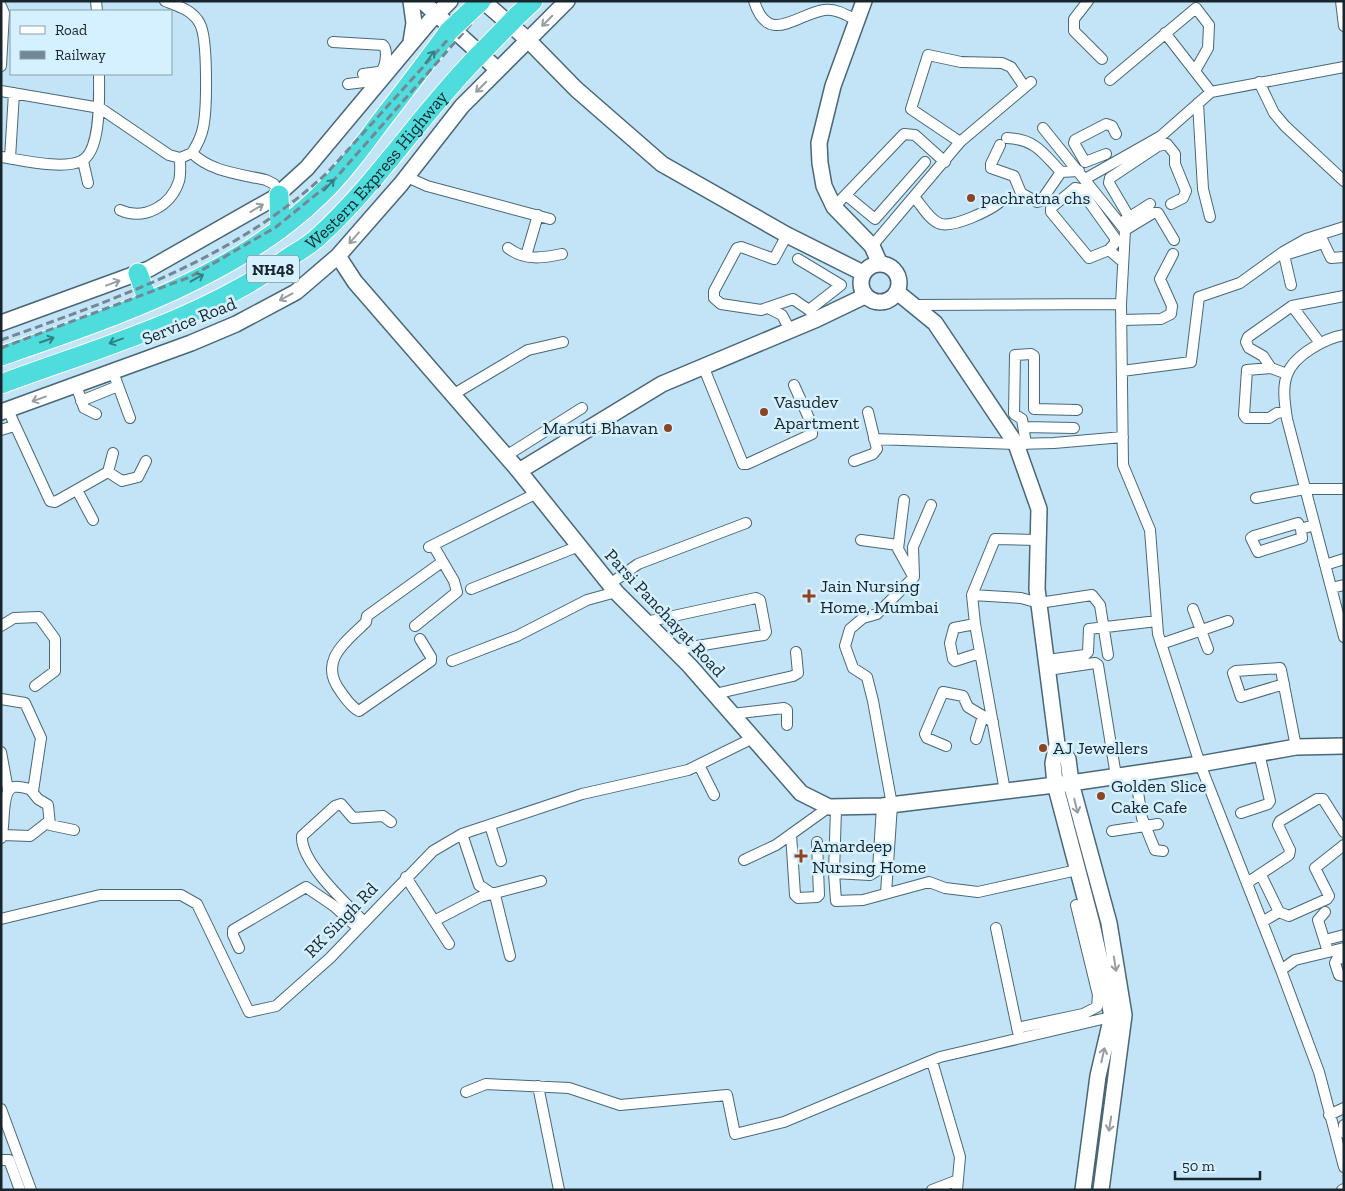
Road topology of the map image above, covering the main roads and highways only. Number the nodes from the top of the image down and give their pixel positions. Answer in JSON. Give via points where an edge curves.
{"nodes":[{"id":1,"x":482,"y":1,"type":"edge"},
{"id":2,"x":533,"y":1,"type":"edge"},
{"id":3,"x":279,"y":194,"type":"road end"},
{"id":4,"x":280,"y":229,"type":"junction"},
{"id":5,"x":138,"y":273,"type":"road end"},
{"id":6,"x":148,"y":301,"type":"junction"},
{"id":7,"x":1,"y":356,"type":"edge"},
{"id":8,"x":1,"y":384,"type":"edge"}],
"edges":[{"from":4,"to":1,"type":"highway","name":"Western Express Highway","number":"NH48","one_way":true,"bridge":true,"via":[[320,195],[350,162],[450,31]]},
{"from":2,"to":8,"type":"highway","name":"Western Express Highway","number":"NH48","one_way":true,"bridge":true,"via":[[449,86],[372,181],[316,239],[255,282],[188,315]]},
{"from":3,"to":4,"type":"highway"},
{"from":6,"to":4,"type":"highway","name":"Western Express Highway","number":"NH48","one_way":true,"via":[[179,288]]},
{"from":5,"to":6,"type":"highway"},
{"from":7,"to":6,"type":"highway","name":"Western Express Highway","number":"NH48","one_way":true}]}
